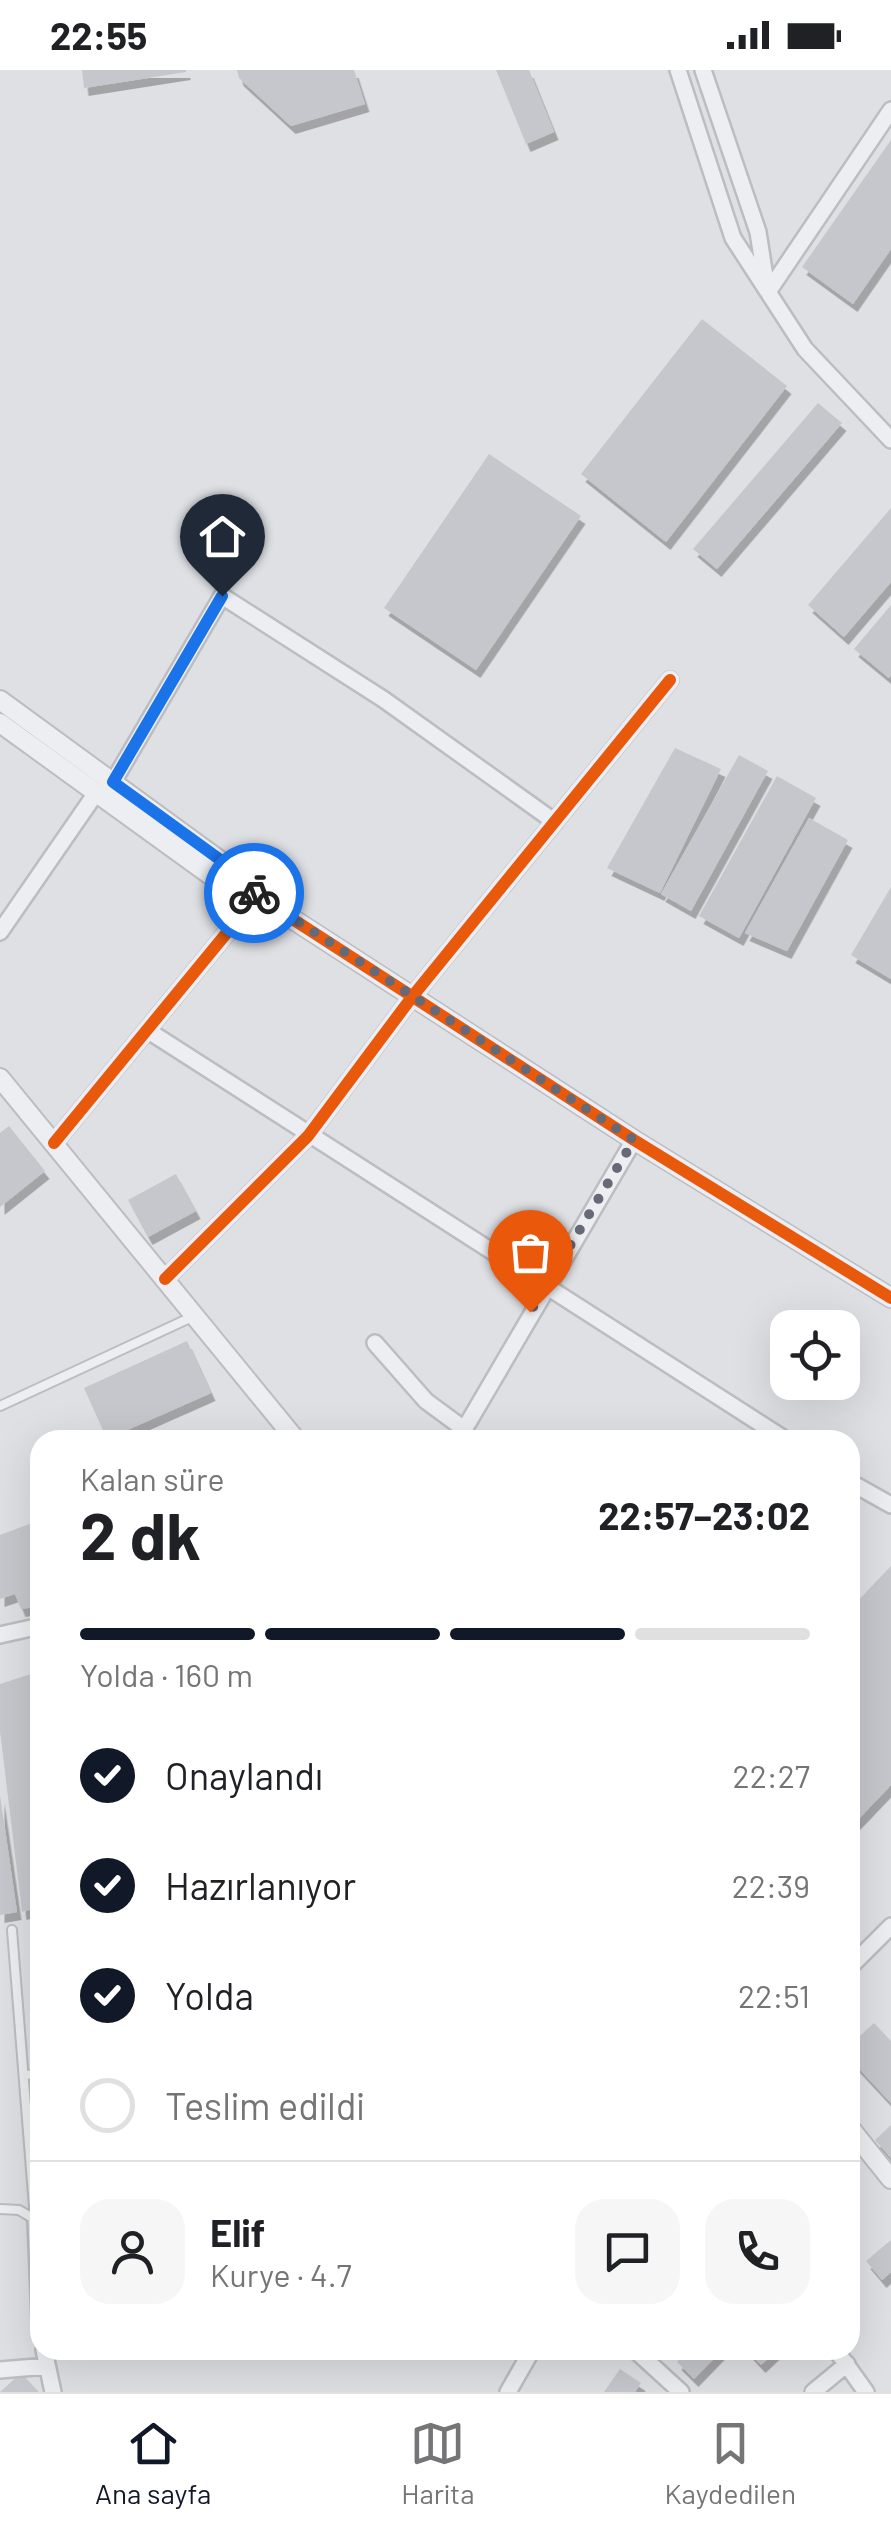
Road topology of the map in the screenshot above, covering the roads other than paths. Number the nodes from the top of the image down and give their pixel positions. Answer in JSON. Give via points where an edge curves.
{"nodes":[{"id":1,"x":678,"y":70,"type":"edge"},
{"id":2,"x":703,"y":70,"type":"edge"},
{"id":3,"x":891,"y":110,"type":"edge"},
{"id":4,"x":768,"y":292,"type":"junction"},
{"id":5,"x":891,"y":440,"type":"edge"},
{"id":6,"x":670,"y":680,"type":"dead end"},
{"id":7,"x":0,"y":700,"type":"edge"},
{"id":8,"x":0,"y":723,"type":"edge"},
{"id":9,"x":113,"y":782,"type":"junction"},
{"id":10,"x":96,"y":793,"type":"junction"},
{"id":11,"x":554,"y":822,"type":"junction"},
{"id":12,"x":257,"y":896,"type":"junction"},
{"id":13,"x":0,"y":932,"type":"edge"},
{"id":14,"x":412,"y":997,"type":"junction"},
{"id":15,"x":146,"y":1030,"type":"junction"},
{"id":16,"x":0,"y":1078,"type":"edge"},
{"id":17,"x":308,"y":1136,"type":"junction"},
{"id":18,"x":634,"y":1140,"type":"junction"},
{"id":19,"x":54,"y":1143,"type":"junction"},
{"id":20,"x":165,"y":1279,"type":"junction"},
{"id":21,"x":547,"y":1283,"type":"junction"},
{"id":22,"x":891,"y":1298,"type":"edge"},
{"id":23,"x":194,"y":1316,"type":"junction"},
{"id":24,"x":374,"y":1342,"type":"dead end"},
{"id":25,"x":0,"y":1406,"type":"edge"},
{"id":26,"x":288,"y":1430,"type":"edge"},
{"id":27,"x":456,"y":1430,"type":"edge"},
{"id":28,"x":464,"y":1430,"type":"edge"},
{"id":29,"x":771,"y":1430,"type":"edge"},
{"id":30,"x":860,"y":1488,"type":"edge"},
{"id":31,"x":891,"y":1505,"type":"edge"},
{"id":32,"x":30,"y":1628,"type":"edge"},
{"id":33,"x":0,"y":1634,"type":"edge"},
{"id":34,"x":891,"y":1926,"type":"edge"},
{"id":35,"x":12,"y":1930,"type":"dead end"},
{"id":36,"x":860,"y":1958,"type":"edge"},
{"id":37,"x":24,"y":2075,"type":"junction"},
{"id":38,"x":30,"y":2075,"type":"edge"},
{"id":39,"x":860,"y":2140,"type":"edge"},
{"id":40,"x":30,"y":2148,"type":"edge"},
{"id":41,"x":891,"y":2179,"type":"edge"},
{"id":42,"x":0,"y":2208,"type":"edge"},
{"id":43,"x":30,"y":2216,"type":"edge"},
{"id":44,"x":38,"y":2360,"type":"edge"},
{"id":45,"x":45,"y":2360,"type":"edge"},
{"id":46,"x":526,"y":2360,"type":"edge"},
{"id":47,"x":646,"y":2360,"type":"edge"},
{"id":48,"x":844,"y":2360,"type":"edge"},
{"id":49,"x":847,"y":2364,"type":"junction"},
{"id":50,"x":0,"y":2370,"type":"edge"},
{"id":51,"x":52,"y":2392,"type":"edge"},
{"id":52,"x":508,"y":2392,"type":"edge"},
{"id":53,"x":681,"y":2392,"type":"edge"},
{"id":54,"x":813,"y":2392,"type":"edge"},
{"id":55,"x":866,"y":2392,"type":"edge"}],
"edges":[{"from":1,"to":4,"type":"street","via":[[733,238]]},
{"from":2,"to":4,"type":"street","via":[[758,232]]},
{"from":3,"to":4,"type":"street"},
{"from":4,"to":5,"type":"street","via":[[805,349]]},
{"from":6,"to":11,"type":"street"},
{"from":7,"to":9,"type":"street"},
{"from":8,"to":10,"type":"street"},
{"from":9,"to":11,"type":"street","via":[[222,596]]},
{"from":9,"to":12,"type":"street","via":[[226,864]]},
{"from":10,"to":12,"type":"street","via":[[216,880]]},
{"from":10,"to":13,"type":"street"},
{"from":11,"to":14,"type":"street"},
{"from":12,"to":14,"type":"street"},
{"from":12,"to":15,"type":"street"},
{"from":14,"to":17,"type":"street"},
{"from":14,"to":18,"type":"street"},
{"from":15,"to":17,"type":"street"},
{"from":15,"to":19,"type":"street"},
{"from":16,"to":19,"type":"street"},
{"from":17,"to":20,"type":"street"},
{"from":17,"to":21,"type":"street"},
{"from":18,"to":21,"type":"street"},
{"from":18,"to":22,"type":"street"},
{"from":19,"to":20,"type":"street"},
{"from":20,"to":23,"type":"street"},
{"from":21,"to":28,"type":"street"},
{"from":21,"to":29,"type":"street"},
{"from":23,"to":25,"type":"lane"},
{"from":23,"to":26,"type":"street"},
{"from":24,"to":27,"type":"street"},
{"from":30,"to":31,"type":"street"},
{"from":32,"to":33,"type":"street"},
{"from":34,"to":36,"type":"street"},
{"from":35,"to":37,"type":"lane"},
{"from":37,"to":38,"type":"lane"},
{"from":37,"to":40,"type":"lane"},
{"from":39,"to":41,"type":"street"},
{"from":42,"to":43,"type":"lane"},
{"from":44,"to":50,"type":"street"},
{"from":45,"to":51,"type":"street"},
{"from":46,"to":52,"type":"street"},
{"from":47,"to":53,"type":"street"},
{"from":48,"to":49,"type":"street"},
{"from":49,"to":54,"type":"street"},
{"from":49,"to":55,"type":"street"}]}
